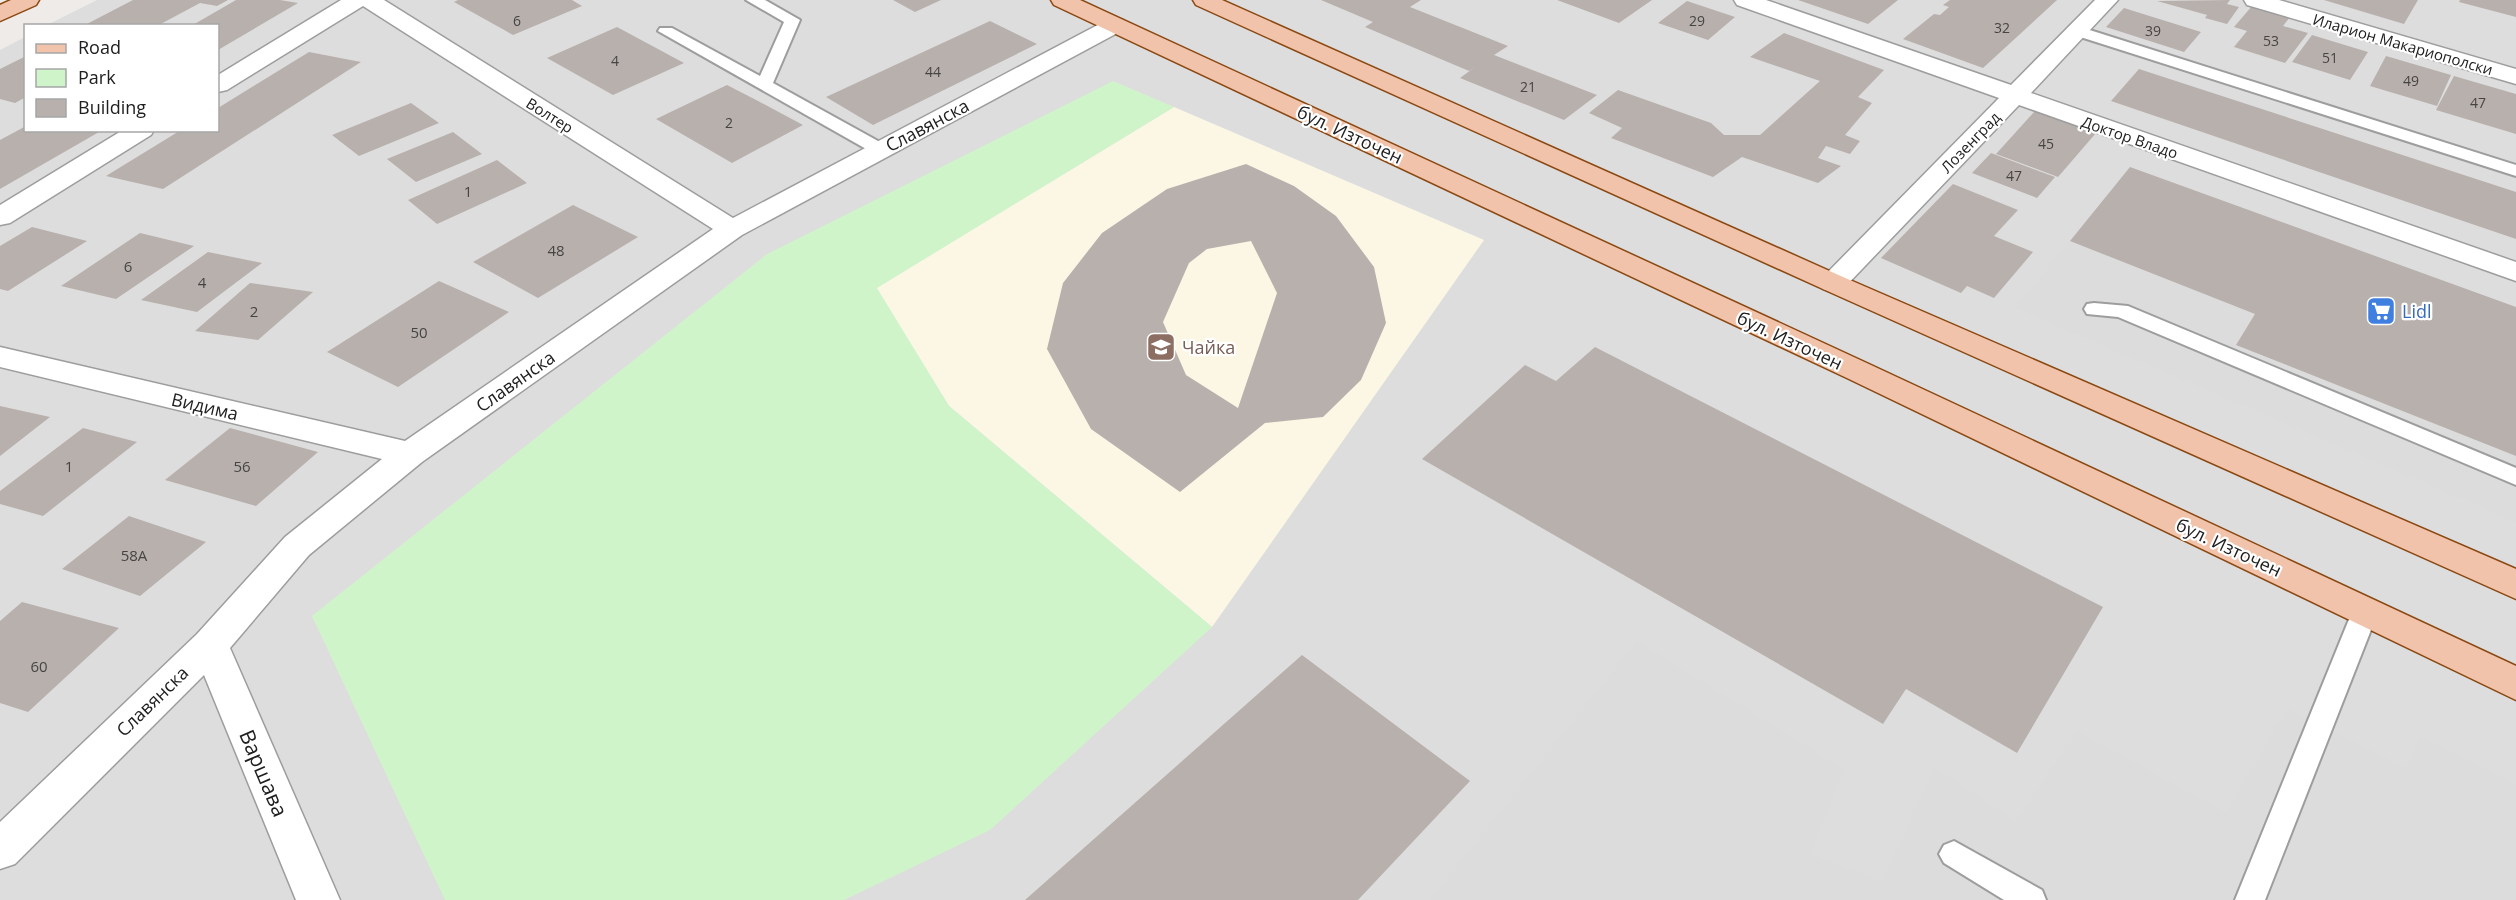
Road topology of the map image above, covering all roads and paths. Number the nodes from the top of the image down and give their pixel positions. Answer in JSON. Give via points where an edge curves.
{"nodes":[{"id":1,"x":28,"y":0,"type":"edge"},
{"id":2,"x":357,"y":0,"type":"edge"},
{"id":3,"x":369,"y":0,"type":"edge"},
{"id":4,"x":754,"y":0,"type":"edge"},
{"id":5,"x":1062,"y":0,"type":"edge"},
{"id":6,"x":1204,"y":0,"type":"edge"},
{"id":7,"x":1745,"y":0,"type":"edge"},
{"id":8,"x":2107,"y":0,"type":"edge"},
{"id":9,"x":2255,"y":0,"type":"edge"},
{"id":10,"x":0,"y":14,"type":"edge"},
{"id":11,"x":1115,"y":25,"type":"junction"},
{"id":12,"x":666,"y":31,"type":"dead end"},
{"id":13,"x":2077,"y":31,"type":"junction"},
{"id":14,"x":2516,"y":77,"type":"edge"},
{"id":15,"x":219,"y":84,"type":"edge"},
{"id":16,"x":764,"y":85,"type":"junction"},
{"id":17,"x":2014,"y":97,"type":"junction"},
{"id":18,"x":139,"y":132,"type":"edge"},
{"id":19,"x":881,"y":150,"type":"junction"},
{"id":20,"x":2516,"y":171,"type":"edge"},
{"id":21,"x":0,"y":217,"type":"edge"},
{"id":22,"x":732,"y":230,"type":"junction"},
{"id":23,"x":2516,"y":272,"type":"edge"},
{"id":24,"x":1833,"y":283,"type":"junction"},
{"id":25,"x":2094,"y":309,"type":"dead end"},
{"id":26,"x":0,"y":357,"type":"edge"},
{"id":27,"x":410,"y":454,"type":"junction"},
{"id":28,"x":2516,"y":477,"type":"edge"},
{"id":29,"x":2516,"y":585,"type":"edge"},
{"id":30,"x":2365,"y":612,"type":"junction"},
{"id":31,"x":210,"y":645,"type":"junction"},
{"id":32,"x":2516,"y":684,"type":"edge"},
{"id":33,"x":0,"y":850,"type":"edge"},
{"id":34,"x":1954,"y":854,"type":"dead end"},
{"id":35,"x":318,"y":900,"type":"edge"},
{"id":36,"x":2031,"y":900,"type":"edge"},
{"id":37,"x":2250,"y":900,"type":"edge"}],
"edges":[{"from":1,"to":10,"type":"main road"},
{"from":2,"to":15,"type":"street"},
{"from":3,"to":22,"type":"street","name":"Волтер"},
{"from":4,"to":16,"type":"lane","via":[[792,20]]},
{"from":5,"to":11,"type":"main road","name":"бул. Източен"},
{"from":6,"to":24,"type":"main road"},
{"from":7,"to":17,"type":"street","name":"Доктор Владо"},
{"from":8,"to":13,"type":"street","name":"Лозенград"},
{"from":9,"to":14,"type":"street","name":"Иларион Макариополски"},
{"from":11,"to":19,"type":"street","name":"Славянска"},
{"from":11,"to":30,"type":"main road","name":"бул. Източен"},
{"from":12,"to":16,"type":"lane"},
{"from":13,"to":17,"type":"street","name":"Лозенград"},
{"from":13,"to":20,"type":"lane"},
{"from":16,"to":19,"type":"lane"},
{"from":17,"to":23,"type":"street","name":"Доктор Владо"},
{"from":17,"to":24,"type":"street","name":"Лозенград"},
{"from":18,"to":21,"type":"street"},
{"from":19,"to":22,"type":"street","name":"Славянска"},
{"from":22,"to":27,"type":"street","name":"Славянска"},
{"from":24,"to":29,"type":"main road"},
{"from":25,"to":28,"type":"lane","via":[[2121,311]]},
{"from":26,"to":27,"type":"street","name":"Видима"},
{"from":27,"to":31,"type":"street","name":"Славянска","via":[[297,546]]},
{"from":30,"to":32,"type":"main road","name":"бул. Източен"},
{"from":30,"to":37,"type":"lane"},
{"from":31,"to":33,"type":"street","name":"Славянска"},
{"from":31,"to":35,"type":"street","name":"Варшава"},
{"from":34,"to":36,"type":"lane"}]}
